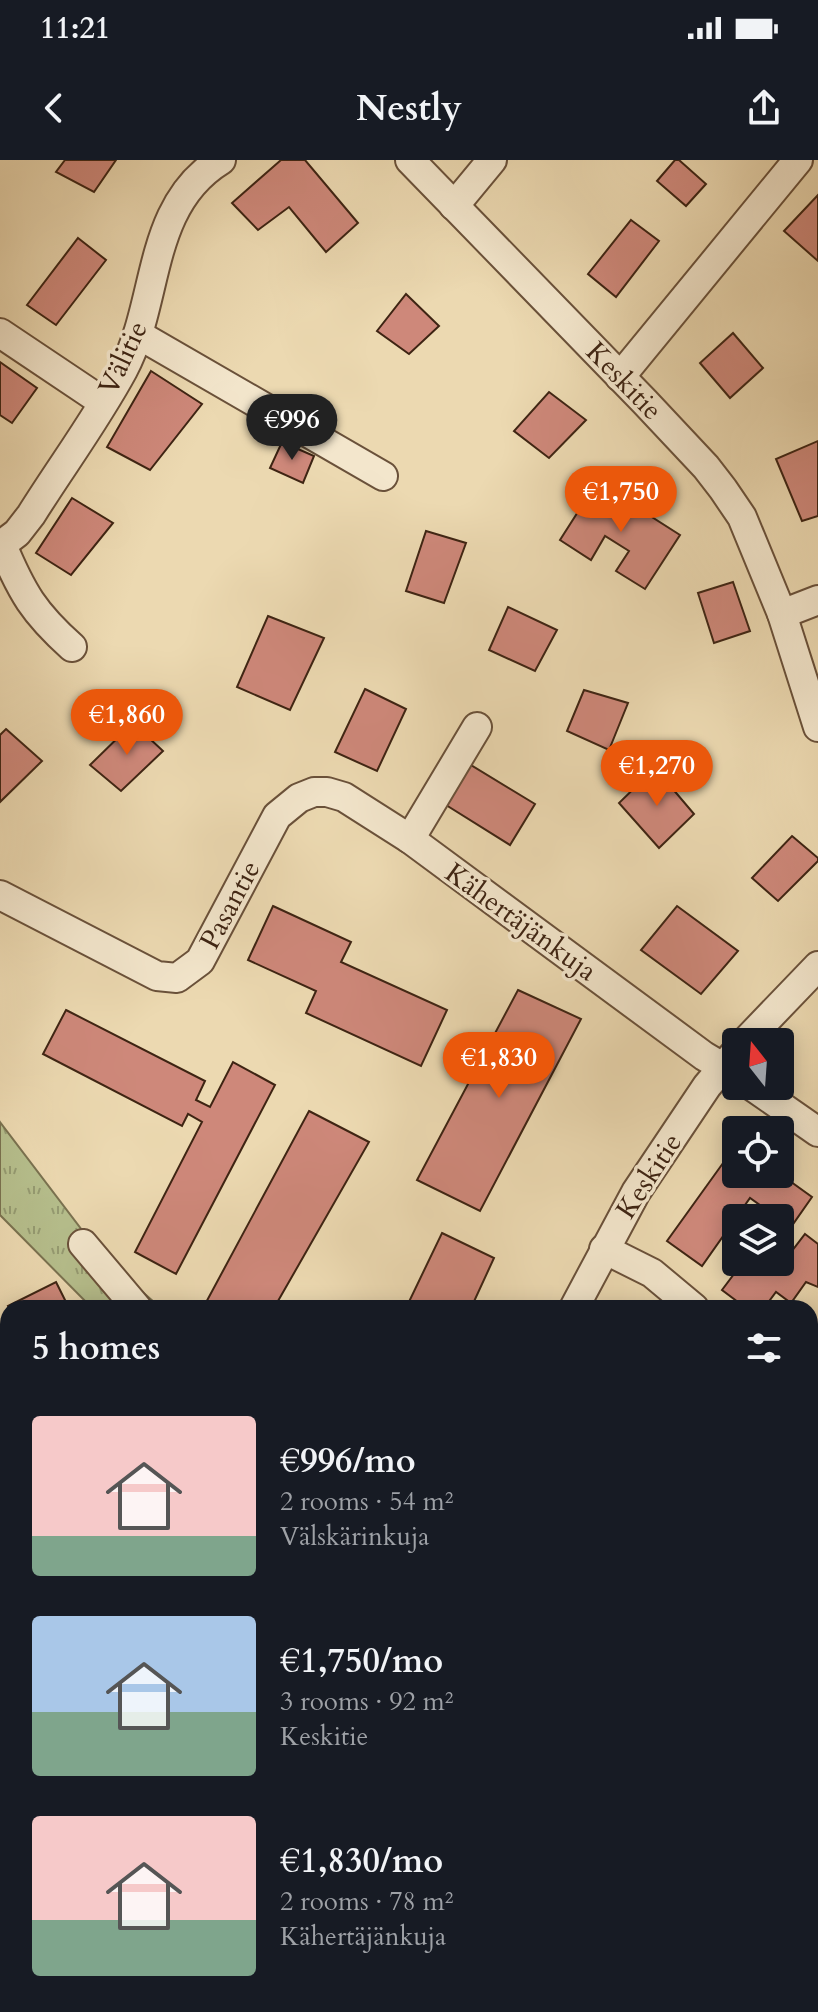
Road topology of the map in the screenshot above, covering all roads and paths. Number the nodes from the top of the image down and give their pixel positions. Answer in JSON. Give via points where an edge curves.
{"nodes":[{"id":1,"x":221,"y":160,"type":"edge"},
{"id":2,"x":410,"y":160,"type":"edge"},
{"id":3,"x":492,"y":160,"type":"edge"},
{"id":4,"x":798,"y":160,"type":"edge"},
{"id":5,"x":454,"y":206,"type":"junction"},
{"id":6,"x":0,"y":333,"type":"edge"},
{"id":7,"x":139,"y":335,"type":"junction"},
{"id":8,"x":620,"y":377,"type":"junction"},
{"id":9,"x":103,"y":402,"type":"junction"},
{"id":10,"x":383,"y":476,"type":"dead end"},
{"id":11,"x":1,"y":546,"type":"edge"},
{"id":12,"x":818,"y":600,"type":"edge"},
{"id":13,"x":782,"y":614,"type":"junction"},
{"id":14,"x":72,"y":647,"type":"dead end"},
{"id":15,"x":477,"y":727,"type":"dead end"},
{"id":16,"x":818,"y":727,"type":"edge"},
{"id":17,"x":314,"y":792,"type":"joint"},
{"id":18,"x":410,"y":839,"type":"junction"},
{"id":19,"x":0,"y":895,"type":"edge"},
{"id":20,"x":818,"y":966,"type":"edge"},
{"id":21,"x":758,"y":1028,"type":"edge"},
{"id":22,"x":722,"y":1059,"type":"edge"},
{"id":23,"x":722,"y":1077,"type":"edge"},
{"id":24,"x":772,"y":1100,"type":"edge"},
{"id":25,"x":818,"y":1132,"type":"edge"},
{"id":26,"x":83,"y":1244,"type":"dead end"},
{"id":27,"x":604,"y":1249,"type":"junction"},
{"id":28,"x":130,"y":1300,"type":"edge"},
{"id":29,"x":578,"y":1300,"type":"edge"},
{"id":30,"x":684,"y":1300,"type":"edge"}],
"edges":[{"from":1,"to":7,"type":"street","name":"Välitie","via":[[192,184],[166,225]]},
{"from":2,"to":5,"type":"street","name":"Keskitie"},
{"from":3,"to":5,"type":"street"},
{"from":4,"to":8,"type":"street"},
{"from":5,"to":8,"type":"street","name":"Keskitie"},
{"from":6,"to":9,"type":"street"},
{"from":7,"to":9,"type":"street","name":"Välitie"},
{"from":7,"to":10,"type":"street"},
{"from":8,"to":13,"type":"street","name":"Keskitie","via":[[706,467],[742,517]]},
{"from":9,"to":11,"type":"street","name":"Välitie","via":[[31,515]]},
{"from":11,"to":14,"type":"street","via":[[42,620]]},
{"from":12,"to":13,"type":"street"},
{"from":13,"to":16,"type":"street","name":"Keskitie"},
{"from":15,"to":18,"type":"street"},
{"from":17,"to":18,"type":"street","name":"Kähertäjänkuja","via":[[344,797]]},
{"from":17,"to":19,"type":"street","name":"Pasantie","via":[[277,816],[200,961],[177,978],[157,976]]},
{"from":18,"to":22,"type":"street","name":"Kähertäjänkuja"},
{"from":20,"to":21,"type":"street"},
{"from":23,"to":27,"type":"street","name":"Keskitie","via":[[636,1192]]},
{"from":24,"to":25,"type":"street"},
{"from":26,"to":28,"type":"street"},
{"from":27,"to":29,"type":"street","name":"Keskitie"},
{"from":27,"to":30,"type":"street","via":[[652,1273]]}]}
